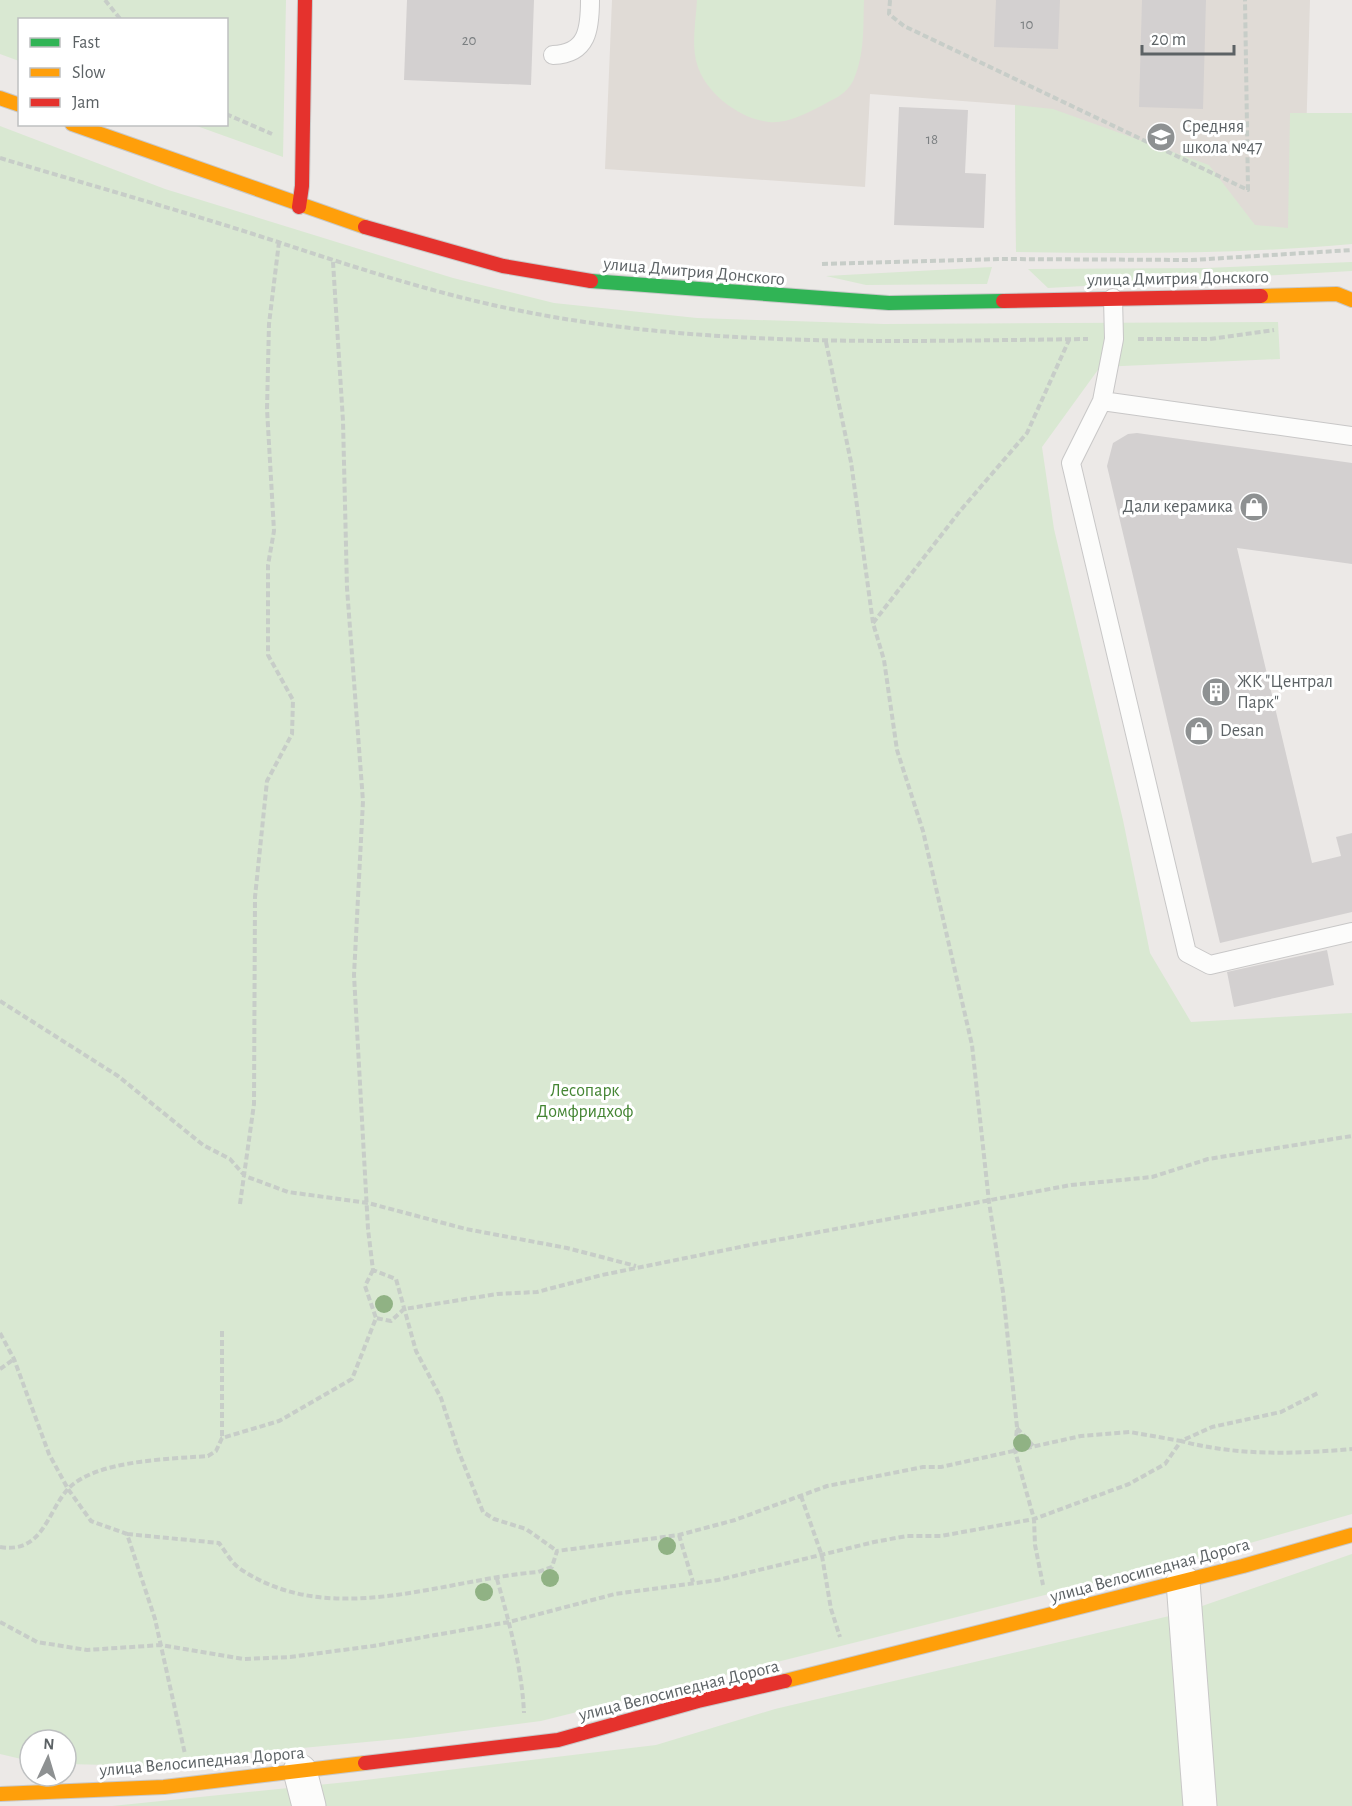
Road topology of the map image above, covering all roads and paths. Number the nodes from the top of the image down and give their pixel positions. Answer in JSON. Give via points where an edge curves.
{"nodes":[{"id":1,"x":105,"y":0,"type":"edge"},
{"id":2,"x":305,"y":0,"type":"edge"},
{"id":3,"x":590,"y":0,"type":"edge"},
{"id":4,"x":890,"y":0,"type":"edge"},
{"id":5,"x":1245,"y":0,"type":"edge"},
{"id":6,"x":118,"y":18,"type":"edge"},
{"id":7,"x":553,"y":55,"type":"dead end"},
{"id":8,"x":0,"y":98,"type":"edge"},
{"id":9,"x":18,"y":104,"type":"edge"},
{"id":10,"x":77,"y":126,"type":"edge"},
{"id":11,"x":299,"y":207,"type":"junction"},
{"id":12,"x":279,"y":242,"type":"dead end"},
{"id":13,"x":1352,"y":250,"type":"edge"},
{"id":14,"x":333,"y":262,"type":"dead end"},
{"id":15,"x":814,"y":264,"type":"dead end"},
{"id":16,"x":1352,"y":287,"type":"edge"},
{"id":17,"x":1337,"y":294,"type":"junction"},
{"id":18,"x":1113,"y":298,"type":"junction"},
{"id":19,"x":1352,"y":300,"type":"edge"},
{"id":20,"x":1070,"y":340,"type":"dead end"},
{"id":21,"x":826,"y":342,"type":"dead end"},
{"id":22,"x":1102,"y":401,"type":"junction"},
{"id":23,"x":1352,"y":436,"type":"edge"},
{"id":24,"x":873,"y":623,"type":"junction"},
{"id":25,"x":1352,"y":932,"type":"edge"},
{"id":26,"x":0,"y":1001,"type":"edge"},
{"id":27,"x":1352,"y":1136,"type":"edge"},
{"id":28,"x":245,"y":1176,"type":"junction"},
{"id":29,"x":989,"y":1202,"type":"junction"},
{"id":30,"x":368,"y":1203,"type":"junction"},
{"id":31,"x":240,"y":1204,"type":"dead end"},
{"id":32,"x":638,"y":1267,"type":"junction"},
{"id":33,"x":374,"y":1270,"type":"junction"},
{"id":34,"x":404,"y":1309,"type":"junction"},
{"id":35,"x":376,"y":1318,"type":"junction"},
{"id":36,"x":222,"y":1331,"type":"dead end"},
{"id":37,"x":0,"y":1333,"type":"edge"},
{"id":38,"x":14,"y":1359,"type":"junction"},
{"id":39,"x":0,"y":1369,"type":"edge"},
{"id":40,"x":1320,"y":1392,"type":"dead end"},
{"id":41,"x":1017,"y":1427,"type":"junction"},
{"id":42,"x":222,"y":1438,"type":"junction"},
{"id":43,"x":1181,"y":1441,"type":"junction"},
{"id":44,"x":1035,"y":1447,"type":"junction"},
{"id":45,"x":1352,"y":1449,"type":"edge"},
{"id":46,"x":1015,"y":1451,"type":"junction"},
{"id":47,"x":68,"y":1489,"type":"junction"},
{"id":48,"x":801,"y":1496,"type":"junction"},
{"id":49,"x":1034,"y":1519,"type":"junction"},
{"id":50,"x":127,"y":1534,"type":"junction"},
{"id":51,"x":679,"y":1534,"type":"junction"},
{"id":52,"x":1352,"y":1535,"type":"edge"},
{"id":53,"x":0,"y":1547,"type":"edge"},
{"id":54,"x":557,"y":1551,"type":"junction"},
{"id":55,"x":822,"y":1556,"type":"junction"},
{"id":56,"x":497,"y":1579,"type":"junction"},
{"id":57,"x":693,"y":1582,"type":"junction"},
{"id":58,"x":1183,"y":1582,"type":"junction"},
{"id":59,"x":1050,"y":1616,"type":"junction"},
{"id":60,"x":0,"y":1622,"type":"edge"},
{"id":61,"x":509,"y":1622,"type":"junction"},
{"id":62,"x":161,"y":1645,"type":"junction"},
{"id":63,"x":850,"y":1667,"type":"junction"},
{"id":64,"x":525,"y":1744,"type":"junction"},
{"id":65,"x":300,"y":1771,"type":"junction"},
{"id":66,"x":194,"y":1784,"type":"junction"},
{"id":67,"x":0,"y":1794,"type":"edge"},
{"id":68,"x":309,"y":1806,"type":"edge"},
{"id":69,"x":1200,"y":1806,"type":"edge"}],
"edges":[{"from":1,"to":6,"type":"path"},
{"from":2,"to":11,"type":"street"},
{"from":3,"to":7,"type":"lane","via":[[590,30],[573,51]]},
{"from":4,"to":5,"type":"path","via":[[889,14],[904,26],[1248,190]]},
{"from":8,"to":9,"type":"street"},
{"from":10,"to":11,"type":"street","name":"улица Дмитрия Донского"},
{"from":11,"to":18,"type":"street","name":"улица Дмитрия Донского","via":[[503,266],[609,284],[889,303]]},
{"from":12,"to":28,"type":"path","via":[[269,356],[273,531],[268,565],[268,654],[293,700],[293,712],[292,734],[267,781],[255,897],[254,1104]]},
{"from":13,"to":15,"type":"path","via":[[1192,260],[1001,259]]},
{"from":14,"to":30,"type":"path","via":[[343,421],[347,588],[363,801],[354,975]]},
{"from":16,"to":17,"type":"street","name":"улица Дмитрия Донского"},
{"from":17,"to":18,"type":"street","name":"улица Дмитрия Донского"},
{"from":17,"to":19,"type":"street","name":"улица Дмитрия Донского"},
{"from":18,"to":22,"type":"lane","via":[[1114,339]]},
{"from":20,"to":24,"type":"path","via":[[1027,433]]},
{"from":21,"to":24,"type":"path","via":[[851,462]]},
{"from":22,"to":23,"type":"lane"},
{"from":22,"to":25,"type":"lane","via":[[1071,463],[1187,952],[1210,965]]},
{"from":24,"to":29,"type":"path","via":[[884,660],[897,750],[923,831],[972,1045]]},
{"from":26,"to":28,"type":"path","via":[[118,1076],[203,1145],[230,1160]]},
{"from":27,"to":29,"type":"path","via":[[1208,1159],[1152,1177],[1071,1185]]},
{"from":28,"to":30,"type":"path","via":[[288,1192]]},
{"from":28,"to":31,"type":"path"},
{"from":29,"to":32,"type":"path"},
{"from":29,"to":41,"type":"path","via":[[1004,1292]]},
{"from":30,"to":32,"type":"path"},
{"from":30,"to":33,"type":"path"},
{"from":32,"to":34,"type":"path","via":[[537,1292],[497,1294]]},
{"from":33,"to":34,"type":"path","via":[[396,1279]]},
{"from":33,"to":35,"type":"path","via":[[365,1286]]},
{"from":34,"to":35,"type":"path","via":[[391,1321]]},
{"from":34,"to":54,"type":"path","via":[[416,1351],[441,1398],[483,1512],[526,1528]]},
{"from":35,"to":42,"type":"path","via":[[352,1379],[279,1421]]},
{"from":36,"to":42,"type":"path"},
{"from":37,"to":38,"type":"path"},
{"from":38,"to":39,"type":"path"},
{"from":38,"to":47,"type":"path","via":[[49,1454]]},
{"from":40,"to":43,"type":"path","via":[[1281,1412],[1212,1428]]},
{"from":41,"to":44,"type":"path"},
{"from":41,"to":46,"type":"path"},
{"from":42,"to":47,"type":"path","via":[[216,1451],[208,1456],[141,1462],[90,1474]]},
{"from":43,"to":44,"type":"path","via":[[1130,1432],[1081,1436]]},
{"from":43,"to":45,"type":"path","via":[[1228,1452]]},
{"from":43,"to":49,"type":"path","via":[[1166,1464],[1129,1484]]},
{"from":44,"to":46,"type":"path"},
{"from":46,"to":48,"type":"path","via":[[827,1486]]},
{"from":46,"to":49,"type":"path"},
{"from":47,"to":50,"type":"path","via":[[91,1521]]},
{"from":47,"to":53,"type":"path","via":[[42,1532],[21,1546]]},
{"from":48,"to":51,"type":"path","via":[[722,1524]]},
{"from":48,"to":55,"type":"path"},
{"from":49,"to":55,"type":"path","via":[[941,1536],[907,1536]]},
{"from":49,"to":59,"type":"path","via":[[1035,1545]]},
{"from":50,"to":56,"type":"path","via":[[219,1543],[238,1567],[285,1592],[322,1600]]},
{"from":50,"to":62,"type":"path","via":[[144,1577]]},
{"from":51,"to":54,"type":"path"},
{"from":51,"to":57,"type":"path"},
{"from":52,"to":58,"type":"street","name":"улица Велосипедная Дорога"},
{"from":54,"to":56,"type":"path","via":[[552,1567]]},
{"from":55,"to":57,"type":"path"},
{"from":55,"to":63,"type":"path","via":[[831,1609]]},
{"from":56,"to":61,"type":"path"},
{"from":57,"to":61,"type":"path","via":[[615,1594]]},
{"from":58,"to":59,"type":"street","name":"улица Велосипедная Дорога"},
{"from":58,"to":69,"type":"street"},
{"from":59,"to":63,"type":"street","name":"улица Велосипедная Дорога"},
{"from":60,"to":62,"type":"path","via":[[37,1642],[87,1650]]},
{"from":61,"to":62,"type":"path","via":[[290,1657],[243,1659]]},
{"from":61,"to":64,"type":"path","via":[[523,1693]]},
{"from":62,"to":66,"type":"path"},
{"from":63,"to":64,"type":"street","name":"улица Велосипедная Дорога","via":[[698,1701],[558,1740]]},
{"from":64,"to":65,"type":"street","name":"улица Велосипедная Дорога"},
{"from":65,"to":66,"type":"street","name":"улица Велосипедная Дорога"},
{"from":65,"to":68,"type":"street"},
{"from":66,"to":67,"type":"street","name":"улица Велосипедная Дорога"}]}
